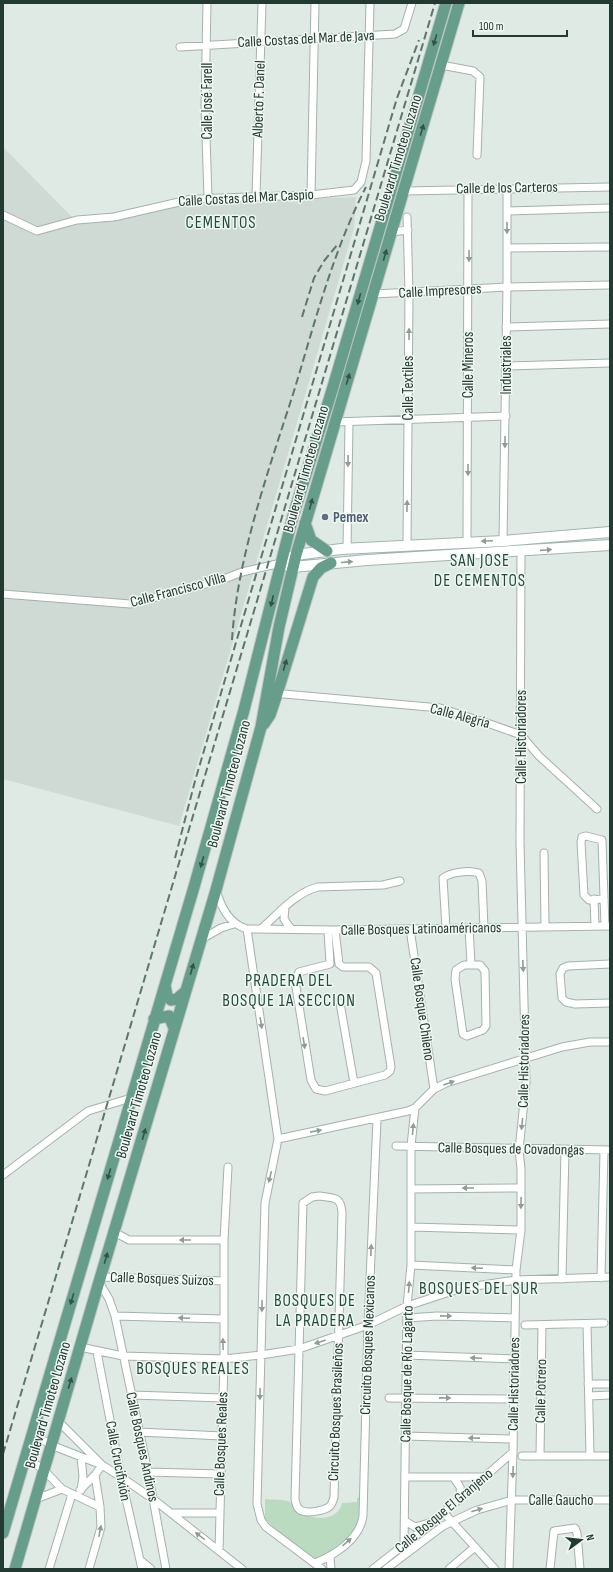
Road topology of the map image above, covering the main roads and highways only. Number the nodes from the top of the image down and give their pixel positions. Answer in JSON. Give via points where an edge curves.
{"nodes":[{"id":1,"x":446,"y":3,"type":"edge"},
{"id":2,"x":459,"y":3,"type":"edge"},
{"id":3,"x":305,"y":523,"type":"junction"},
{"id":4,"x":610,"y":532,"type":"edge"},
{"id":5,"x":610,"y":545,"type":"edge"},
{"id":6,"x":327,"y":551,"type":"junction"},
{"id":7,"x":296,"y":555,"type":"junction"},
{"id":8,"x":281,"y":563,"type":"junction"},
{"id":9,"x":331,"y":563,"type":"junction"},
{"id":10,"x":293,"y":567,"type":"junction"},
{"id":11,"x":272,"y":693,"type":"junction"},
{"id":12,"x":165,"y":984,"type":"junction"},
{"id":13,"x":185,"y":992,"type":"junction"},
{"id":14,"x":154,"y":1019,"type":"junction"},
{"id":15,"x":174,"y":1028,"type":"junction"},
{"id":16,"x":3,"y":1533,"type":"edge"},
{"id":17,"x":15,"y":1569,"type":"edge"}],
"edges":[{"from":1,"to":8,"type":"main road","name":"Boulevard Timoteo Lozano","one_way":true},
{"from":3,"to":2,"type":"main road","name":"Boulevard Timoteo Lozano","one_way":true},
{"from":3,"to":6,"type":"main road","via":[[311,540]]},
{"from":3,"to":7,"type":"main road","name":"Boulevard Timoteo Lozano"},
{"from":4,"to":6,"type":"main road","one_way":true},
{"from":9,"to":5,"type":"main road","one_way":true},
{"from":6,"to":7,"type":"main road"},
{"from":7,"to":8,"type":"main road"},
{"from":7,"to":10,"type":"main road","name":"Boulevard Timoteo Lozano"},
{"from":8,"to":10,"type":"main road"},
{"from":8,"to":12,"type":"main road","name":"Boulevard Timoteo Lozano","one_way":true,"via":[[244,710]]},
{"from":9,"to":10,"type":"main road"},
{"from":11,"to":9,"type":"main road","one_way":true,"via":[[312,576]]},
{"from":10,"to":11,"type":"main road","name":"Boulevard Timoteo Lozano"},
{"from":13,"to":11,"type":"main road","name":"Boulevard Timoteo Lozano","one_way":true},
{"from":12,"to":13,"type":"main road","via":[[167,996],[171,1000],[177,999]]},
{"from":12,"to":14,"type":"main road","name":"Boulevard Timoteo Lozano"},
{"from":13,"to":15,"type":"main road","name":"Boulevard Timoteo Lozano"},
{"from":14,"to":15,"type":"main road","via":[[169,1016]]},
{"from":14,"to":16,"type":"main road","name":"Boulevard Timoteo Lozano","one_way":true},
{"from":17,"to":15,"type":"main road","name":"Boulevard Timoteo Lozano","one_way":true}]}
